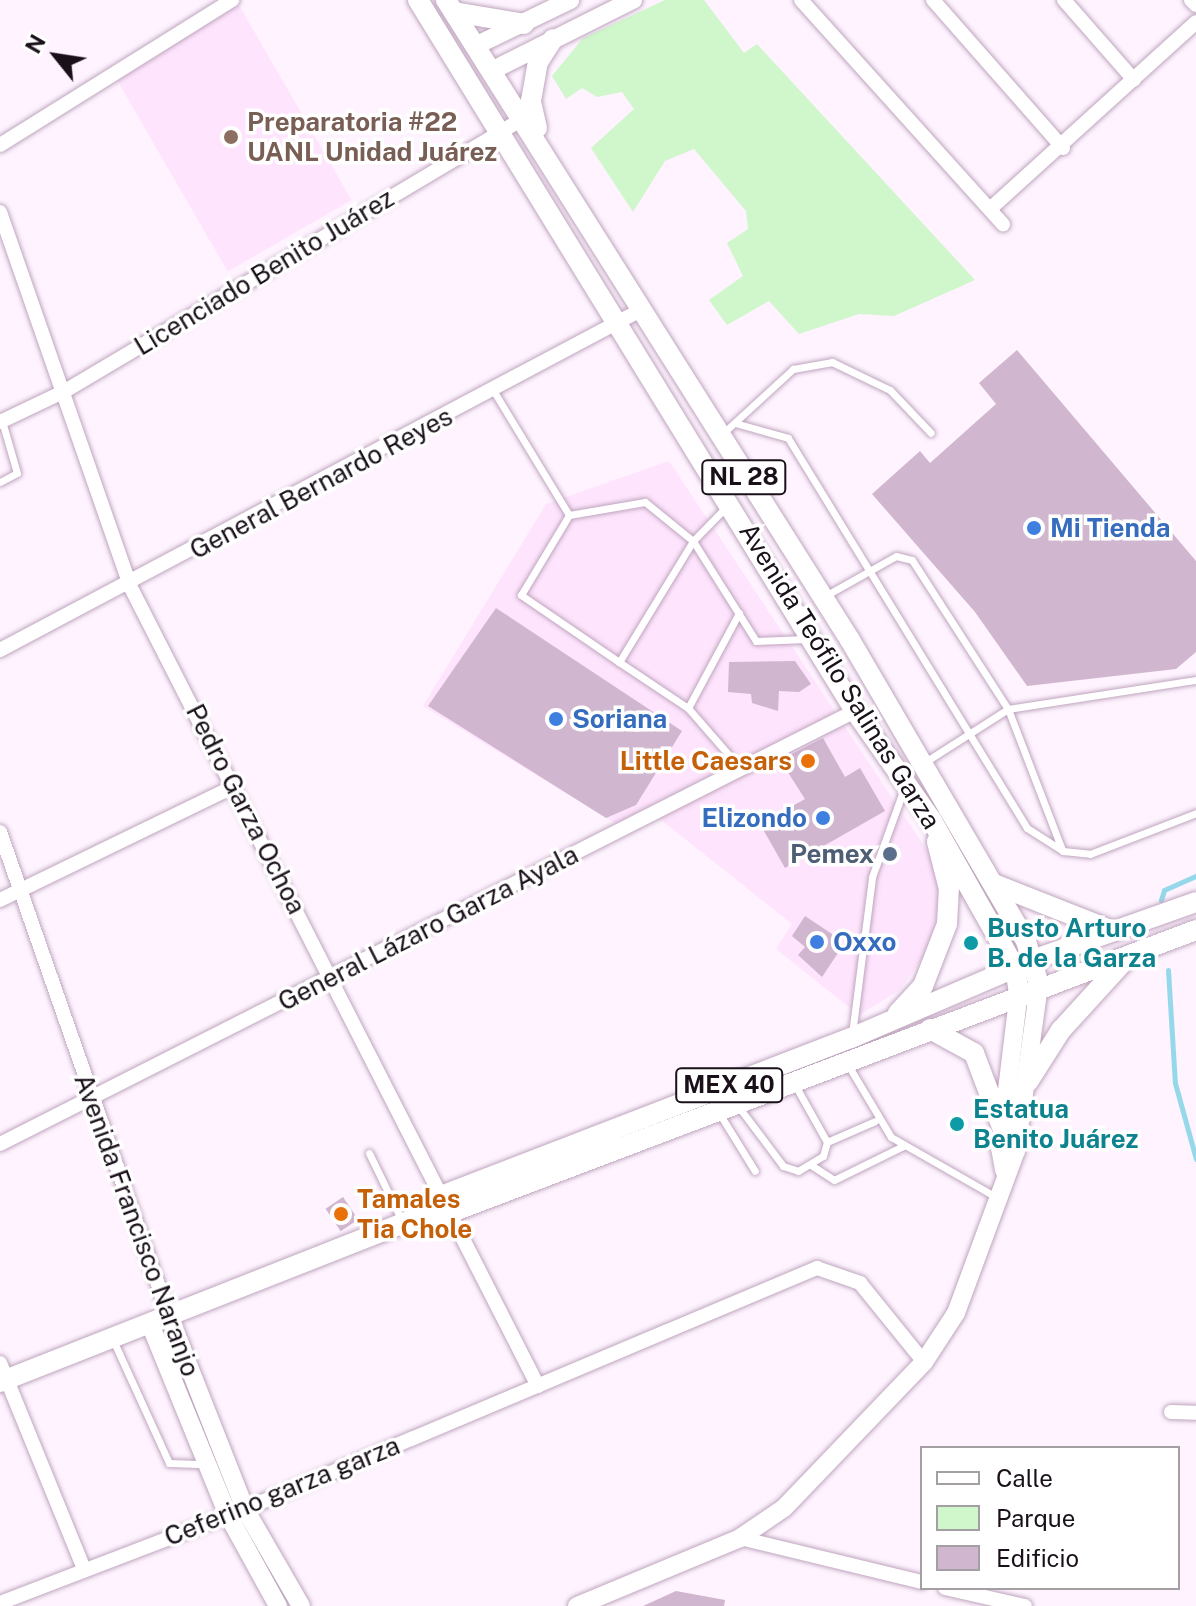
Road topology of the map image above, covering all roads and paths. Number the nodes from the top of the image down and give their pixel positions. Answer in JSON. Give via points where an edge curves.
{"nodes":[{"id":1,"x":232,"y":0,"type":"edge"},
{"id":2,"x":570,"y":0,"type":"edge"},
{"id":3,"x":633,"y":0,"type":"edge"},
{"id":4,"x":801,"y":0,"type":"edge"},
{"id":5,"x":933,"y":0,"type":"edge"},
{"id":6,"x":1064,"y":0,"type":"edge"},
{"id":7,"x":1191,"y":0,"type":"edge"},
{"id":8,"x":417,"y":2,"type":"edge"},
{"id":9,"x":1196,"y":5,"type":"edge"},
{"id":10,"x":450,"y":6,"type":"edge"},
{"id":11,"x":1196,"y":22,"type":"edge"},
{"id":12,"x":524,"y":24,"type":"junction"},
{"id":13,"x":553,"y":39,"type":"junction"},
{"id":14,"x":475,"y":46,"type":"junction"},
{"id":15,"x":491,"y":71,"type":"junction"},
{"id":16,"x":1134,"y":80,"type":"junction"},
{"id":17,"x":524,"y":118,"type":"junction"},
{"id":18,"x":500,"y":131,"type":"junction"},
{"id":19,"x":540,"y":140,"type":"junction"},
{"id":20,"x":0,"y":145,"type":"edge"},
{"id":21,"x":1063,"y":148,"type":"junction"},
{"id":22,"x":990,"y":209,"type":"junction"},
{"id":23,"x":0,"y":212,"type":"edge"},
{"id":24,"x":1003,"y":224,"type":"dead end"},
{"id":25,"x":639,"y":311,"type":"junction"},
{"id":26,"x":619,"y":322,"type":"junction"},
{"id":27,"x":493,"y":390,"type":"junction"},
{"id":28,"x":65,"y":391,"type":"junction"},
{"id":29,"x":1,"y":422,"type":"edge"},
{"id":30,"x":735,"y":423,"type":"junction"},
{"id":31,"x":931,"y":433,"type":"dead end"},
{"id":32,"x":718,"y":437,"type":"junction"},
{"id":33,"x":0,"y":482,"type":"edge"},
{"id":34,"x":730,"y":504,"type":"junction"},
{"id":35,"x":569,"y":515,"type":"junction"},
{"id":36,"x":693,"y":541,"type":"junction"},
{"id":37,"x":867,"y":573,"type":"junction"},
{"id":38,"x":130,"y":586,"type":"junction"},
{"id":39,"x":823,"y":597,"type":"junction"},
{"id":40,"x":739,"y":613,"type":"junction"},
{"id":41,"x":813,"y":638,"type":"junction"},
{"id":42,"x":850,"y":640,"type":"junction"},
{"id":43,"x":0,"y":650,"type":"edge"},
{"id":44,"x":824,"y":656,"type":"junction"},
{"id":45,"x":619,"y":662,"type":"junction"},
{"id":46,"x":1196,"y":680,"type":"edge"},
{"id":47,"x":688,"y":708,"type":"junction"},
{"id":48,"x":1008,"y":709,"type":"junction"},
{"id":49,"x":855,"y":711,"type":"junction"},
{"id":50,"x":966,"y":736,"type":"junction"},
{"id":51,"x":923,"y":763,"type":"junction"},
{"id":52,"x":741,"y":769,"type":"junction"},
{"id":53,"x":906,"y":783,"type":"junction"},
{"id":54,"x":235,"y":786,"type":"junction"},
{"id":55,"x":1196,"y":813,"type":"edge"},
{"id":56,"x":931,"y":819,"type":"junction"},
{"id":57,"x":0,"y":832,"type":"edge"},
{"id":58,"x":1063,"y":851,"type":"junction"},
{"id":59,"x":993,"y":884,"type":"junction"},
{"id":60,"x":20,"y":890,"type":"junction"},
{"id":61,"x":0,"y":900,"type":"edge"},
{"id":62,"x":1196,"y":902,"type":"edge"},
{"id":63,"x":1113,"y":931,"type":"junction"},
{"id":64,"x":1193,"y":936,"type":"edge"},
{"id":65,"x":1127,"y":958,"type":"junction"},
{"id":66,"x":1035,"y":959,"type":"junction"},
{"id":67,"x":1015,"y":968,"type":"junction"},
{"id":68,"x":333,"y":976,"type":"junction"},
{"id":69,"x":1039,"y":985,"type":"junction"},
{"id":70,"x":1019,"y":992,"type":"junction"},
{"id":71,"x":891,"y":1020,"type":"junction"},
{"id":72,"x":930,"y":1029,"type":"junction"},
{"id":73,"x":851,"y":1038,"type":"junction"},
{"id":74,"x":846,"y":1062,"type":"junction"},
{"id":75,"x":1028,"y":1082,"type":"junction"},
{"id":76,"x":794,"y":1084,"type":"junction"},
{"id":77,"x":92,"y":1099,"type":"junction"},
{"id":78,"x":727,"y":1108,"type":"junction"},
{"id":79,"x":875,"y":1121,"type":"junction"},
{"id":80,"x":1002,"y":1127,"type":"junction"},
{"id":81,"x":827,"y":1142,"type":"junction"},
{"id":82,"x":0,"y":1144,"type":"edge"},
{"id":83,"x":903,"y":1146,"type":"junction"},
{"id":84,"x":369,"y":1153,"type":"dead end"},
{"id":85,"x":811,"y":1165,"type":"junction"},
{"id":86,"x":1004,"y":1170,"type":"junction"},
{"id":87,"x":755,"y":1171,"type":"dead end"},
{"id":88,"x":996,"y":1197,"type":"junction"},
{"id":89,"x":445,"y":1205,"type":"junction"},
{"id":90,"x":403,"y":1223,"type":"junction"},
{"id":91,"x":160,"y":1320,"type":"junction"},
{"id":92,"x":112,"y":1339,"type":"junction"},
{"id":93,"x":924,"y":1362,"type":"junction"},
{"id":94,"x":2,"y":1375,"type":"edge"},
{"id":95,"x":538,"y":1386,"type":"junction"},
{"id":96,"x":1171,"y":1412,"type":"dead end"},
{"id":97,"x":1196,"y":1413,"type":"edge"},
{"id":98,"x":207,"y":1464,"type":"junction"},
{"id":99,"x":236,"y":1512,"type":"junction"},
{"id":100,"x":740,"y":1538,"type":"junction"},
{"id":101,"x":84,"y":1569,"type":"junction"},
{"id":102,"x":920,"y":1582,"type":"edge"},
{"id":103,"x":954,"y":1590,"type":"edge"},
{"id":104,"x":0,"y":1603,"type":"edge"},
{"id":105,"x":278,"y":1606,"type":"edge"},
{"id":106,"x":301,"y":1606,"type":"edge"},
{"id":107,"x":577,"y":1606,"type":"edge"},
{"id":108,"x":1025,"y":1606,"type":"edge"}],
"edges":[{"from":1,"to":20,"type":"street"},
{"from":2,"to":12,"type":"main road"},
{"from":3,"to":13,"type":"main road"},
{"from":4,"to":22,"type":"street"},
{"from":5,"to":21,"type":"street"},
{"from":6,"to":16,"type":"street"},
{"from":7,"to":9,"type":"street"},
{"from":8,"to":18,"type":"main road","name":"Avenida Teófilo Salinas Garza","number":"NL 28"},
{"from":10,"to":12,"type":"main road"},
{"from":10,"to":14,"type":"main road","name":"Avenida Teófilo Salinas Garza","number":"NL 28"},
{"from":11,"to":16,"type":"street"},
{"from":12,"to":14,"type":"main road"},
{"from":13,"to":15,"type":"main road"},
{"from":13,"to":19,"type":"main road","via":[[538,62],[531,101]]},
{"from":14,"to":15,"type":"main road","name":"Avenida Teófilo Salinas Garza","number":"NL 28"},
{"from":15,"to":17,"type":"main road","name":"Avenida Teófilo Salinas Garza","number":"NL 28"},
{"from":16,"to":21,"type":"street"},
{"from":17,"to":18,"type":"street","name":"Licenciado Benito Juárez"},
{"from":17,"to":19,"type":"main road","name":"Avenida Teófilo Salinas Garza","number":"NL 28"},
{"from":18,"to":26,"type":"main road","name":"Avenida Teófilo Salinas Garza","number":"NL 28"},
{"from":18,"to":28,"type":"street","name":"Licenciado Benito Juárez"},
{"from":19,"to":25,"type":"main road","name":"Avenida Teófilo Salinas Garza","number":"NL 28"},
{"from":21,"to":22,"type":"street"},
{"from":22,"to":24,"type":"street"},
{"from":23,"to":28,"type":"street","name":"Pedro Garza Ochoa"},
{"from":25,"to":26,"type":"street","name":"General Bernardo Reyes"},
{"from":25,"to":32,"type":"main road","name":"Avenida Teófilo Salinas Garza","number":"NL 28"},
{"from":26,"to":27,"type":"street","name":"General Bernardo Reyes"},
{"from":26,"to":34,"type":"main road","name":"Avenida Teófilo Salinas Garza","number":"NL 28"},
{"from":27,"to":35,"type":"lane"},
{"from":27,"to":38,"type":"street","name":"General Bernardo Reyes"},
{"from":28,"to":29,"type":"street","name":"Licenciado Benito Juárez"},
{"from":28,"to":38,"type":"street","name":"Pedro Garza Ochoa"},
{"from":29,"to":33,"type":"lane","via":[[17,473]]},
{"from":30,"to":31,"type":"lane","via":[[793,369],[832,362],[890,390]]},
{"from":30,"to":32,"type":"lane"},
{"from":30,"to":37,"type":"lane","via":[[788,438]]},
{"from":32,"to":39,"type":"main road","name":"Avenida Teófilo Salinas Garza","number":"NL 28"},
{"from":34,"to":36,"type":"lane"},
{"from":34,"to":41,"type":"main road","name":"Avenida Teófilo Salinas Garza","number":"NL 28"},
{"from":35,"to":36,"type":"lane","via":[[645,502]]},
{"from":35,"to":45,"type":"lane","via":[[521,595]]},
{"from":36,"to":40,"type":"lane"},
{"from":36,"to":45,"type":"lane"},
{"from":37,"to":39,"type":"lane"},
{"from":37,"to":48,"type":"lane","via":[[896,556],[912,560]]},
{"from":37,"to":50,"type":"lane"},
{"from":38,"to":43,"type":"street","name":"General Bernardo Reyes"},
{"from":38,"to":54,"type":"street","name":"Pedro Garza Ochoa"},
{"from":39,"to":42,"type":"main road","name":"Avenida Teófilo Salinas Garza","number":"NL 28"},
{"from":40,"to":41,"type":"lane","via":[[765,645]]},
{"from":40,"to":47,"type":"lane"},
{"from":41,"to":44,"type":"main road","name":"Avenida Teófilo Salinas Garza","number":"NL 28"},
{"from":42,"to":44,"type":"main road"},
{"from":42,"to":51,"type":"main road","name":"Avenida Teófilo Salinas Garza","number":"NL 28"},
{"from":44,"to":49,"type":"main road","name":"Avenida Teófilo Salinas Garza","number":"NL 28"},
{"from":45,"to":47,"type":"lane"},
{"from":46,"to":48,"type":"lane"},
{"from":47,"to":52,"type":"lane"},
{"from":48,"to":50,"type":"lane"},
{"from":48,"to":58,"type":"lane"},
{"from":49,"to":52,"type":"street","name":"General Lázaro Garza Ayala"},
{"from":49,"to":53,"type":"main road","name":"Avenida Teófilo Salinas Garza","number":"NL 28"},
{"from":50,"to":51,"type":"lane"},
{"from":50,"to":58,"type":"lane","via":[[1015,816]]},
{"from":51,"to":59,"type":"main road","name":"Avenida Teófilo Salinas Garza","number":"NL 28"},
{"from":52,"to":68,"type":"street","name":"General Lázaro Garza Ayala"},
{"from":53,"to":56,"type":"main road","name":"Avenida Teófilo Salinas Garza","number":"NL 28"},
{"from":53,"to":73,"type":"lane","via":[[872,877]]},
{"from":54,"to":60,"type":"street"},
{"from":54,"to":68,"type":"street","name":"Pedro Garza Ochoa"},
{"from":55,"to":58,"type":"lane","via":[[1107,850]]},
{"from":56,"to":67,"type":"main road","name":"Avenida Teófilo Salinas Garza","number":"NL 28"},
{"from":56,"to":71,"type":"main road","via":[[949,889],[947,924],[923,986]]},
{"from":57,"to":60,"type":"street","name":"Avenida Francisco Naranjo"},
{"from":59,"to":63,"type":"main road"},
{"from":59,"to":66,"type":"main road","name":"Avenida Teófilo Salinas Garza","number":"NL 28"},
{"from":60,"to":61,"type":"street"},
{"from":60,"to":77,"type":"street","name":"Avenida Francisco Naranjo"},
{"from":62,"to":63,"type":"main road","number":"MEX 40"},
{"from":63,"to":66,"type":"main road","number":"MEX 40"},
{"from":64,"to":65,"type":"main road","number":"MEX 40"},
{"from":65,"to":69,"type":"main road","number":"MEX 40"},
{"from":65,"to":75,"type":"main road","via":[[1061,1030]]},
{"from":66,"to":67,"type":"main road","number":"MEX 40"},
{"from":66,"to":69,"type":"main road","name":"Avenida Teófilo Salinas Garza","number":"NL 28"},
{"from":67,"to":70,"type":"main road","name":"Avenida Teófilo Salinas Garza","number":"NL 28"},
{"from":67,"to":71,"type":"main road","number":"MEX 40"},
{"from":68,"to":77,"type":"street","name":"General Lázaro Garza Ayala"},
{"from":68,"to":89,"type":"street","name":"Pedro Garza Ochoa"},
{"from":69,"to":70,"type":"main road","number":"MEX 40"},
{"from":69,"to":75,"type":"main road"},
{"from":70,"to":72,"type":"main road","number":"MEX 40"},
{"from":70,"to":80,"type":"main road"},
{"from":71,"to":73,"type":"main road","number":"MEX 40"},
{"from":72,"to":74,"type":"main road","number":"MEX 40"},
{"from":72,"to":80,"type":"main road","via":[[974,1053]]},
{"from":73,"to":74,"type":"lane"},
{"from":73,"to":89,"type":"main road","number":"MEX 40"},
{"from":74,"to":76,"type":"main road","number":"MEX 40"},
{"from":74,"to":79,"type":"lane"},
{"from":75,"to":86,"type":"main road","via":[[1016,1151]]},
{"from":76,"to":78,"type":"main road","number":"MEX 40"},
{"from":76,"to":81,"type":"lane"},
{"from":77,"to":82,"type":"street","name":"General Lázaro Garza Ayala"},
{"from":77,"to":91,"type":"street","name":"Avenida Francisco Naranjo"},
{"from":78,"to":85,"type":"lane","via":[[783,1166]]},
{"from":78,"to":87,"type":"lane"},
{"from":78,"to":89,"type":"main road","number":"MEX 40"},
{"from":79,"to":81,"type":"lane"},
{"from":79,"to":83,"type":"lane"},
{"from":80,"to":86,"type":"main road"},
{"from":81,"to":85,"type":"lane"},
{"from":83,"to":85,"type":"lane","via":[[834,1180]]},
{"from":83,"to":88,"type":"lane"},
{"from":84,"to":90,"type":"lane"},
{"from":86,"to":88,"type":"main road"},
{"from":88,"to":93,"type":"main road","via":[[956,1313]]},
{"from":89,"to":90,"type":"main road","number":"MEX 40"},
{"from":89,"to":95,"type":"street","name":"Pedro Garza Ochoa"},
{"from":90,"to":91,"type":"main road","number":"MEX 40"},
{"from":91,"to":92,"type":"main road","number":"MEX 40"},
{"from":91,"to":98,"type":"main road","name":"Avenida Francisco Naranjo"},
{"from":91,"to":99,"type":"main road","name":"Avenida Francisco Naranjo"},
{"from":92,"to":94,"type":"main road","number":"MEX 40"},
{"from":92,"to":98,"type":"lane","via":[[169,1463]]},
{"from":93,"to":95,"type":"street","name":"Ceferino garza garza","via":[[860,1283],[817,1268]]},
{"from":93,"to":100,"type":"main road","via":[[830,1468]]},
{"from":94,"to":101,"type":"street"},
{"from":95,"to":99,"type":"street","name":"Ceferino garza garza"},
{"from":96,"to":97,"type":"street"},
{"from":98,"to":99,"type":"main road","name":"Avenida Francisco Naranjo"},
{"from":99,"to":101,"type":"street","name":"Ceferino garza garza"},
{"from":99,"to":105,"type":"main road","name":"Avenida Francisco Naranjo"},
{"from":99,"to":106,"type":"main road","name":"Avenida Francisco Naranjo"},
{"from":100,"to":102,"type":"street"},
{"from":100,"to":107,"type":"main road"},
{"from":101,"to":104,"type":"street","name":"Ceferino garza garza"},
{"from":103,"to":108,"type":"street"}]}
